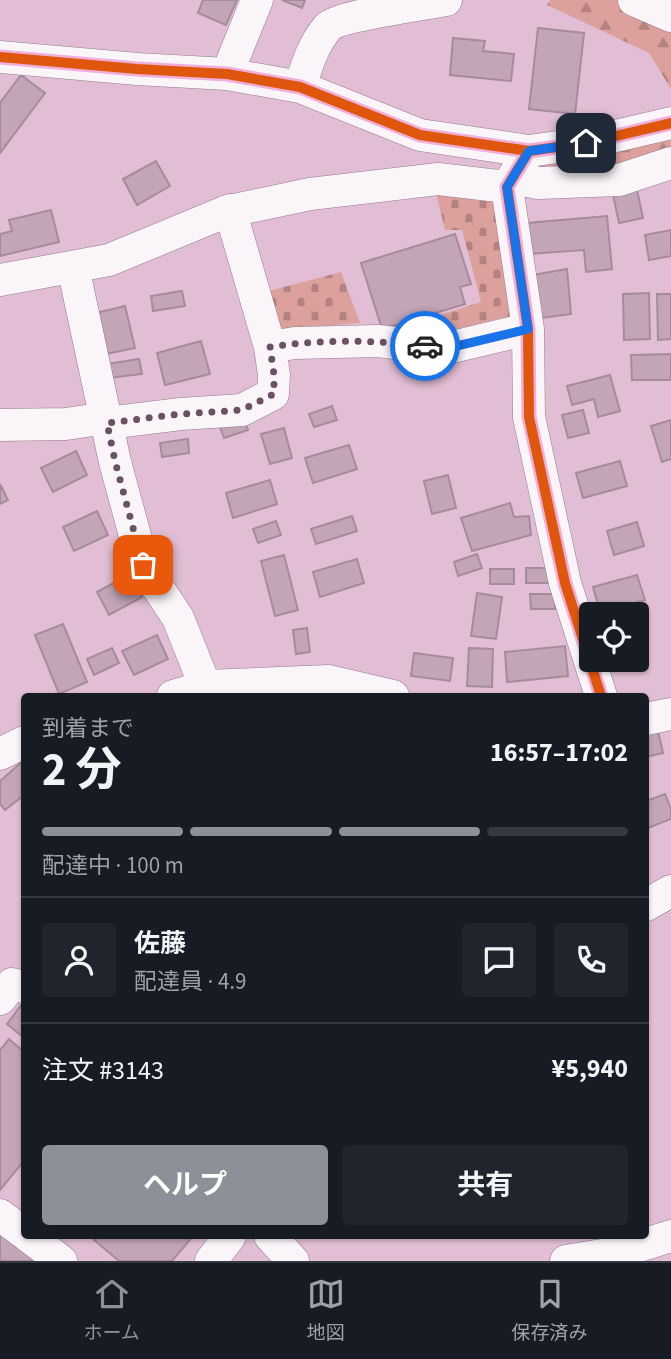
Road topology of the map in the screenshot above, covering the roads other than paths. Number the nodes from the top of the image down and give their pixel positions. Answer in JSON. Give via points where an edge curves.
{"nodes":[{"id":1,"x":257,"y":0,"type":"edge"},
{"id":2,"x":446,"y":0,"type":"edge"},
{"id":3,"x":634,"y":0,"type":"edge"},
{"id":4,"x":671,"y":16,"type":"edge"},
{"id":5,"x":0,"y":57,"type":"edge"},
{"id":6,"x":227,"y":74,"type":"junction"},
{"id":7,"x":300,"y":87,"type":"junction"},
{"id":8,"x":671,"y":123,"type":"edge"},
{"id":9,"x":529,"y":151,"type":"junction"},
{"id":10,"x":671,"y":163,"type":"edge"},
{"id":11,"x":510,"y":183,"type":"junction"},
{"id":12,"x":230,"y":210,"type":"junction"},
{"id":13,"x":73,"y":267,"type":"junction"},
{"id":14,"x":0,"y":280,"type":"edge"},
{"id":15,"x":528,"y":329,"type":"junction"},
{"id":16,"x":270,"y":347,"type":"junction"},
{"id":17,"x":106,"y":420,"type":"junction"},
{"id":18,"x":0,"y":425,"type":"edge"},
{"id":19,"x":208,"y":691,"type":"edge"},
{"id":20,"x":380,"y":693,"type":"edge"},
{"id":21,"x":600,"y":693,"type":"edge"},
{"id":22,"x":671,"y":714,"type":"edge"},
{"id":23,"x":649,"y":718,"type":"edge"},
{"id":24,"x":21,"y":744,"type":"edge"},
{"id":25,"x":0,"y":754,"type":"edge"},
{"id":26,"x":671,"y":891,"type":"edge"},
{"id":27,"x":649,"y":903,"type":"edge"},
{"id":28,"x":21,"y":986,"type":"edge"},
{"id":29,"x":0,"y":999,"type":"edge"},
{"id":30,"x":0,"y":1215,"type":"edge"},
{"id":31,"x":21,"y":1230,"type":"edge"},
{"id":32,"x":671,"y":1236,"type":"edge"},
{"id":33,"x":32,"y":1239,"type":"edge"},
{"id":34,"x":228,"y":1239,"type":"edge"},
{"id":35,"x":273,"y":1239,"type":"edge"},
{"id":36,"x":61,"y":1261,"type":"edge"},
{"id":37,"x":211,"y":1261,"type":"edge"},
{"id":38,"x":293,"y":1261,"type":"edge"},
{"id":39,"x":566,"y":1261,"type":"edge"}],
"edges":[{"from":1,"to":6,"type":"street"},
{"from":2,"to":7,"type":"street","via":[[330,25],[309,56]]},
{"from":3,"to":4,"type":"street"},
{"from":5,"to":6,"type":"street"},
{"from":6,"to":7,"type":"street"},
{"from":7,"to":9,"type":"street","via":[[420,135]]},
{"from":8,"to":9,"type":"street"},
{"from":9,"to":11,"type":"street"},
{"from":10,"to":11,"type":"street","via":[[619,180]]},
{"from":11,"to":12,"type":"street","via":[[438,180],[310,194]]},
{"from":11,"to":15,"type":"street"},
{"from":12,"to":13,"type":"street","via":[[109,261]]},
{"from":12,"to":16,"type":"street"},
{"from":13,"to":14,"type":"street"},
{"from":13,"to":17,"type":"street"},
{"from":15,"to":16,"type":"street","via":[[444,349],[378,341]]},
{"from":15,"to":21,"type":"street","via":[[529,417],[565,583]]},
{"from":16,"to":17,"type":"street","via":[[274,394],[242,410]]},
{"from":17,"to":18,"type":"street"},
{"from":17,"to":19,"type":"street","via":[[143,565],[178,618]]},
{"from":19,"to":20,"type":"street","via":[[328,681]]},
{"from":22,"to":23,"type":"street"},
{"from":24,"to":25,"type":"street"},
{"from":26,"to":27,"type":"street"},
{"from":28,"to":29,"type":"street","via":[[12,984]]},
{"from":30,"to":31,"type":"street"},
{"from":32,"to":39,"type":"street","via":[[621,1252]]},
{"from":33,"to":36,"type":"street"},
{"from":34,"to":37,"type":"street"},
{"from":35,"to":38,"type":"street"}]}
